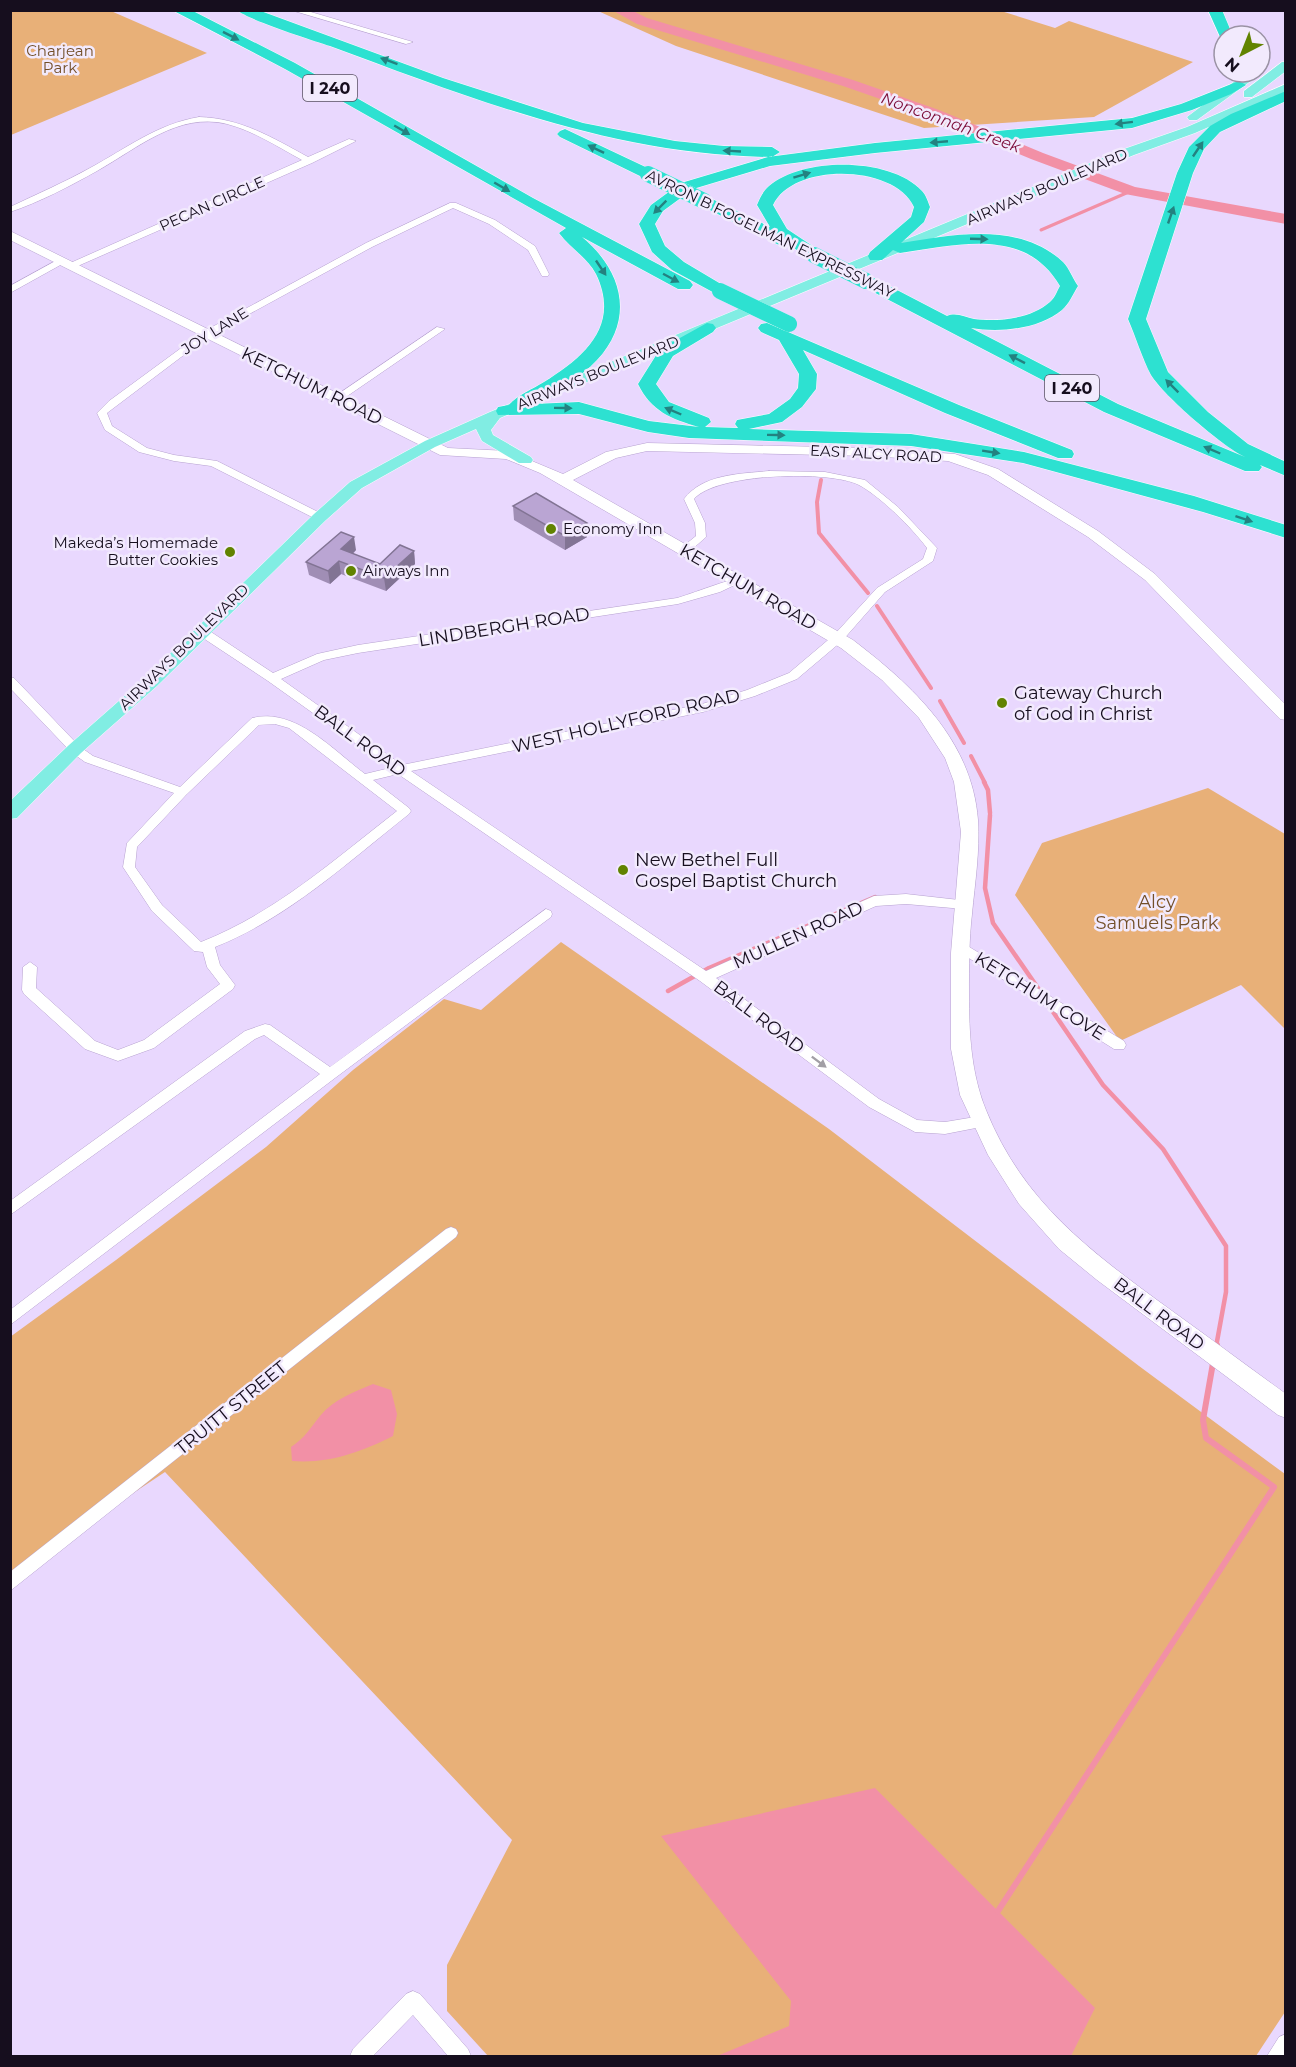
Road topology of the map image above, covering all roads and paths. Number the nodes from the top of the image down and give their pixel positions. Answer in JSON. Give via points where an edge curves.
{"nodes":[{"id":1,"x":179,"y":10,"type":"edge"},
{"id":2,"x":244,"y":10,"type":"edge"},
{"id":3,"x":294,"y":10,"type":"edge"},
{"id":4,"x":1215,"y":10,"type":"edge"},
{"id":5,"x":1221,"y":24,"type":"edge"},
{"id":6,"x":409,"y":42,"type":"dead end"},
{"id":7,"x":1286,"y":65,"type":"edge"},
{"id":8,"x":444,"y":82,"type":"junction"},
{"id":9,"x":1214,"y":84,"type":"edge"},
{"id":10,"x":1239,"y":85,"type":"joint"},
{"id":11,"x":1286,"y":88,"type":"edge"},
{"id":12,"x":1286,"y":95,"type":"edge"},
{"id":13,"x":1286,"y":113,"type":"edge"},
{"id":14,"x":1166,"y":115,"type":"junction"},
{"id":15,"x":1215,"y":129,"type":"junction"},
{"id":16,"x":1191,"y":130,"type":"junction"},
{"id":17,"x":352,"y":141,"type":"dead end"},
{"id":18,"x":881,"y":148,"type":"junction"},
{"id":19,"x":1135,"y":150,"type":"junction"},
{"id":20,"x":309,"y":161,"type":"junction"},
{"id":21,"x":527,"y":201,"type":"junction"},
{"id":22,"x":10,"y":210,"type":"edge"},
{"id":23,"x":10,"y":235,"type":"edge"},
{"id":24,"x":900,"y":248,"type":"junction"},
{"id":25,"x":814,"y":255,"type":"junction"},
{"id":26,"x":876,"y":256,"type":"junction"},
{"id":27,"x":66,"y":263,"type":"junction"},
{"id":28,"x":545,"y":274,"type":"dead end"},
{"id":29,"x":10,"y":290,"type":"edge"},
{"id":30,"x":713,"y":294,"type":"junction"},
{"id":31,"x":892,"y":295,"type":"junction"},
{"id":32,"x":707,"y":328,"type":"junction"},
{"id":33,"x":440,"y":329,"type":"dead end"},
{"id":34,"x":788,"y":331,"type":"junction"},
{"id":35,"x":206,"y":333,"type":"junction"},
{"id":36,"x":338,"y":399,"type":"junction"},
{"id":37,"x":506,"y":411,"type":"junction"},
{"id":38,"x":430,"y":444,"type":"junction"},
{"id":39,"x":525,"y":460,"type":"junction"},
{"id":40,"x":1286,"y":470,"type":"edge"},
{"id":41,"x":562,"y":480,"type":"junction"},
{"id":42,"x":1286,"y":481,"type":"edge"},
{"id":43,"x":1202,"y":506,"type":"junction"},
{"id":44,"x":320,"y":517,"type":"junction"},
{"id":45,"x":1286,"y":532,"type":"edge"},
{"id":46,"x":685,"y":550,"type":"junction"},
{"id":47,"x":737,"y":580,"type":"junction"},
{"id":48,"x":201,"y":632,"type":"junction"},
{"id":49,"x":838,"y":638,"type":"junction"},
{"id":50,"x":272,"y":678,"type":"junction"},
{"id":51,"x":10,"y":681,"type":"edge"},
{"id":52,"x":1286,"y":715,"type":"edge"},
{"id":53,"x":75,"y":749,"type":"junction"},
{"id":54,"x":400,"y":770,"type":"junction"},
{"id":55,"x":363,"y":779,"type":"junction"},
{"id":56,"x":182,"y":792,"type":"junction"},
{"id":57,"x":10,"y":813,"type":"edge"},
{"id":58,"x":964,"y":904,"type":"junction"},
{"id":59,"x":546,"y":914,"type":"dead end"},
{"id":60,"x":208,"y":945,"type":"junction"},
{"id":61,"x":961,"y":947,"type":"junction"},
{"id":62,"x":30,"y":967,"type":"dead end"},
{"id":63,"x":700,"y":973,"type":"junction"},
{"id":64,"x":1119,"y":1045,"type":"dead end"},
{"id":65,"x":330,"y":1074,"type":"junction"},
{"id":66,"x":981,"y":1122,"type":"junction"},
{"id":67,"x":10,"y":1209,"type":"edge"},
{"id":68,"x":451,"y":1233,"type":"dead end"},
{"id":69,"x":10,"y":1319,"type":"edge"},
{"id":70,"x":1286,"y":1407,"type":"edge"},
{"id":71,"x":10,"y":1583,"type":"edge"},
{"id":72,"x":1286,"y":2044,"type":"edge"},
{"id":73,"x":360,"y":2056,"type":"edge"},
{"id":74,"x":461,"y":2056,"type":"edge"},
{"id":75,"x":1278,"y":2056,"type":"edge"}],
"edges":[{"from":1,"to":21,"type":"highway","number":"I 240","one_way":true,"via":[[290,66]]},
{"from":8,"to":2,"type":"highway","name":"AVRON B FOGELMAN EXPRESSWAY","number":"I 240","one_way":true},
{"from":3,"to":6,"type":"street"},
{"from":4,"to":5,"type":"highway"},
{"from":7,"to":16,"type":"main road","via":[[1237,103]]},
{"from":18,"to":8,"type":"highway","one_way":true,"via":[[729,151],[640,140],[579,126]]},
{"from":25,"to":8,"type":"highway","name":"AVRON B FOGELMAN EXPRESSWAY","number":"I 240","one_way":true,"bridge":true,"via":[[578,140]]},
{"from":9,"to":14,"type":"highway"},
{"from":10,"to":14,"type":"highway"},
{"from":10,"to":19,"type":"main road","via":[[1207,109]]},
{"from":11,"to":16,"type":"main road","name":"AIRWAYS BOULEVARD"},
{"from":12,"to":15,"type":"highway"},
{"from":13,"to":15,"type":"highway"},
{"from":14,"to":18,"type":"highway","one_way":true,"via":[[1132,123]]},
{"from":40,"to":15,"type":"highway","one_way":true,"via":[[1241,448],[1201,416],[1160,374],[1137,319],[1185,173],[1197,147]]},
{"from":16,"to":19,"type":"main road","name":"AIRWAYS BOULEVARD"},
{"from":17,"to":20,"type":"street","name":"PECAN CIRCLE"},
{"from":18,"to":30,"type":"highway","one_way":true,"via":[[778,160],[734,170],[687,186],[657,208],[647,224],[658,248]]},
{"from":19,"to":24,"type":"main road","name":"AIRWAYS BOULEVARD"},
{"from":20,"to":22,"type":"street","via":[[242,126],[192,120],[168,126],[94,169]]},
{"from":20,"to":27,"type":"street","name":"PECAN CIRCLE"},
{"from":21,"to":30,"type":"highway","number":"I 240","one_way":true},
{"from":21,"to":37,"type":"highway","one_way":true,"via":[[598,263],[612,294],[612,310],[603,342],[589,358]]},
{"from":23,"to":27,"type":"main road","name":"KETCHUM ROAD"},
{"from":24,"to":26,"type":"main road","name":"AIRWAYS BOULEVARD"},
{"from":24,"to":31,"type":"highway","one_way":true,"via":[[969,238],[1002,240],[1032,249],[1057,266],[1069,286],[1057,305],[1041,314],[994,325],[962,322]]},
{"from":25,"to":26,"type":"highway","one_way":true,"via":[[781,232],[765,205],[773,190],[786,181],[820,170],[840,170],[884,176],[916,194],[922,207],[918,219]]},
{"from":25,"to":31,"type":"highway","name":"AVRON B FOGELMAN EXPRESSWAY","number":"I 240","bridge":true},
{"from":26,"to":32,"type":"main road","name":"AIRWAYS BOULEVARD"},
{"from":27,"to":29,"type":"street","name":"PECAN CIRCLE"},
{"from":27,"to":35,"type":"main road","name":"KETCHUM ROAD"},
{"from":28,"to":35,"type":"street","name":"JOY LANE","via":[[532,248],[492,222],[453,205],[369,245]]},
{"from":30,"to":34,"type":"highway","bridge":true},
{"from":30,"to":34,"type":"highway","number":"I 240","via":[[767,328]]},
{"from":42,"to":31,"type":"highway","name":"AVRON B FOGELMAN EXPRESSWAY","number":"I 240","one_way":true,"via":[[1111,408]]},
{"from":34,"to":32,"type":"highway","one_way":true,"via":[[808,374],[807,389],[775,418],[741,424],[702,422],[666,410],[653,399],[647,384],[666,353]]},
{"from":32,"to":37,"type":"main road","name":"AIRWAYS BOULEVARD"},
{"from":33,"to":36,"type":"street"},
{"from":34,"to":43,"type":"highway","number":"I 240","via":[[951,410]]},
{"from":35,"to":36,"type":"main road","name":"KETCHUM ROAD"},
{"from":35,"to":44,"type":"street","name":"JOY LANE","via":[[112,403],[102,413],[108,428],[142,450],[213,463]]},
{"from":36,"to":38,"type":"main road","name":"KETCHUM ROAD"},
{"from":37,"to":38,"type":"main road","name":"AIRWAYS BOULEVARD"},
{"from":37,"to":39,"type":"main road","via":[[483,430],[487,438]]},
{"from":37,"to":43,"type":"highway","one_way":true,"via":[[579,408],[689,432],[912,440],[1024,458]]},
{"from":38,"to":39,"type":"main road","name":"KETCHUM ROAD","via":[[445,452],[508,455]]},
{"from":38,"to":44,"type":"main road","name":"AIRWAYS BOULEVARD","via":[[362,481]]},
{"from":39,"to":41,"type":"main road","name":"KETCHUM ROAD"},
{"from":41,"to":46,"type":"main road","name":"KETCHUM ROAD"},
{"from":41,"to":52,"type":"main road","name":"EAST ALCY ROAD","via":[[611,455],[646,447],[950,457],[993,472],[1093,534],[1150,577]]},
{"from":43,"to":45,"type":"highway","number":"I 240","one_way":true},
{"from":44,"to":48,"type":"main road","name":"AIRWAYS BOULEVARD"},
{"from":46,"to":47,"type":"main road","name":"KETCHUM ROAD"},
{"from":46,"to":49,"type":"street","name":"WEST HOLLYFORD ROAD","via":[[701,537],[700,523],[689,499],[702,488],[764,474],[858,480],[926,540],[932,554],[928,561],[881,590]]},
{"from":47,"to":49,"type":"main road","name":"KETCHUM ROAD"},
{"from":47,"to":50,"type":"street","name":"LINDBERGH ROAD","via":[[678,601],[358,649],[321,657]]},
{"from":48,"to":50,"type":"street","name":"BALL ROAD"},
{"from":48,"to":53,"type":"main road","name":"AIRWAYS BOULEVARD"},
{"from":49,"to":54,"type":"street","name":"WEST HOLLYFORD ROAD","via":[[793,676],[712,705]]},
{"from":49,"to":58,"type":"main road","name":"KETCHUM ROAD","via":[[892,677],[926,713],[960,771],[969,808],[970,866]]},
{"from":50,"to":54,"type":"street","name":"BALL ROAD"},
{"from":51,"to":53,"type":"street"},
{"from":53,"to":56,"type":"street","via":[[89,759]]},
{"from":53,"to":57,"type":"main road","name":"AIRWAYS BOULEVARD"},
{"from":54,"to":55,"type":"street","name":"WEST HOLLYFORD ROAD"},
{"from":54,"to":63,"type":"street","name":"BALL ROAD"},
{"from":55,"to":56,"type":"street","via":[[293,724],[256,721]]},
{"from":55,"to":60,"type":"street","via":[[405,811],[272,911]]},
{"from":56,"to":60,"type":"street","via":[[131,846],[129,867],[157,908],[199,948]]},
{"from":58,"to":61,"type":"main road","name":"KETCHUM ROAD"},
{"from":58,"to":63,"type":"street","name":"MULLEN ROAD","via":[[906,899],[874,901]]},
{"from":59,"to":65,"type":"street"},
{"from":60,"to":62,"type":"street","via":[[214,967],[228,985],[149,1044],[118,1056],[90,1045],[29,990]]},
{"from":61,"to":64,"type":"street","name":"KETCHUM COVE"},
{"from":61,"to":66,"type":"main road","name":"KETCHUM ROAD","via":[[959,1033],[969,1088]]},
{"from":63,"to":66,"type":"street","name":"BALL ROAD","one_way":true,"via":[[873,1103],[915,1126],[945,1128]]},
{"from":65,"to":67,"type":"street","via":[[265,1029],[250,1035]]},
{"from":65,"to":69,"type":"street"},
{"from":66,"to":70,"type":"main road","name":"BALL ROAD","via":[[1012,1177],[1045,1221],[1098,1269]]},
{"from":68,"to":71,"type":"street","name":"TRUITT STREET"},
{"from":72,"to":75,"type":"street"},
{"from":73,"to":74,"type":"street","via":[[413,2001]]}]}
